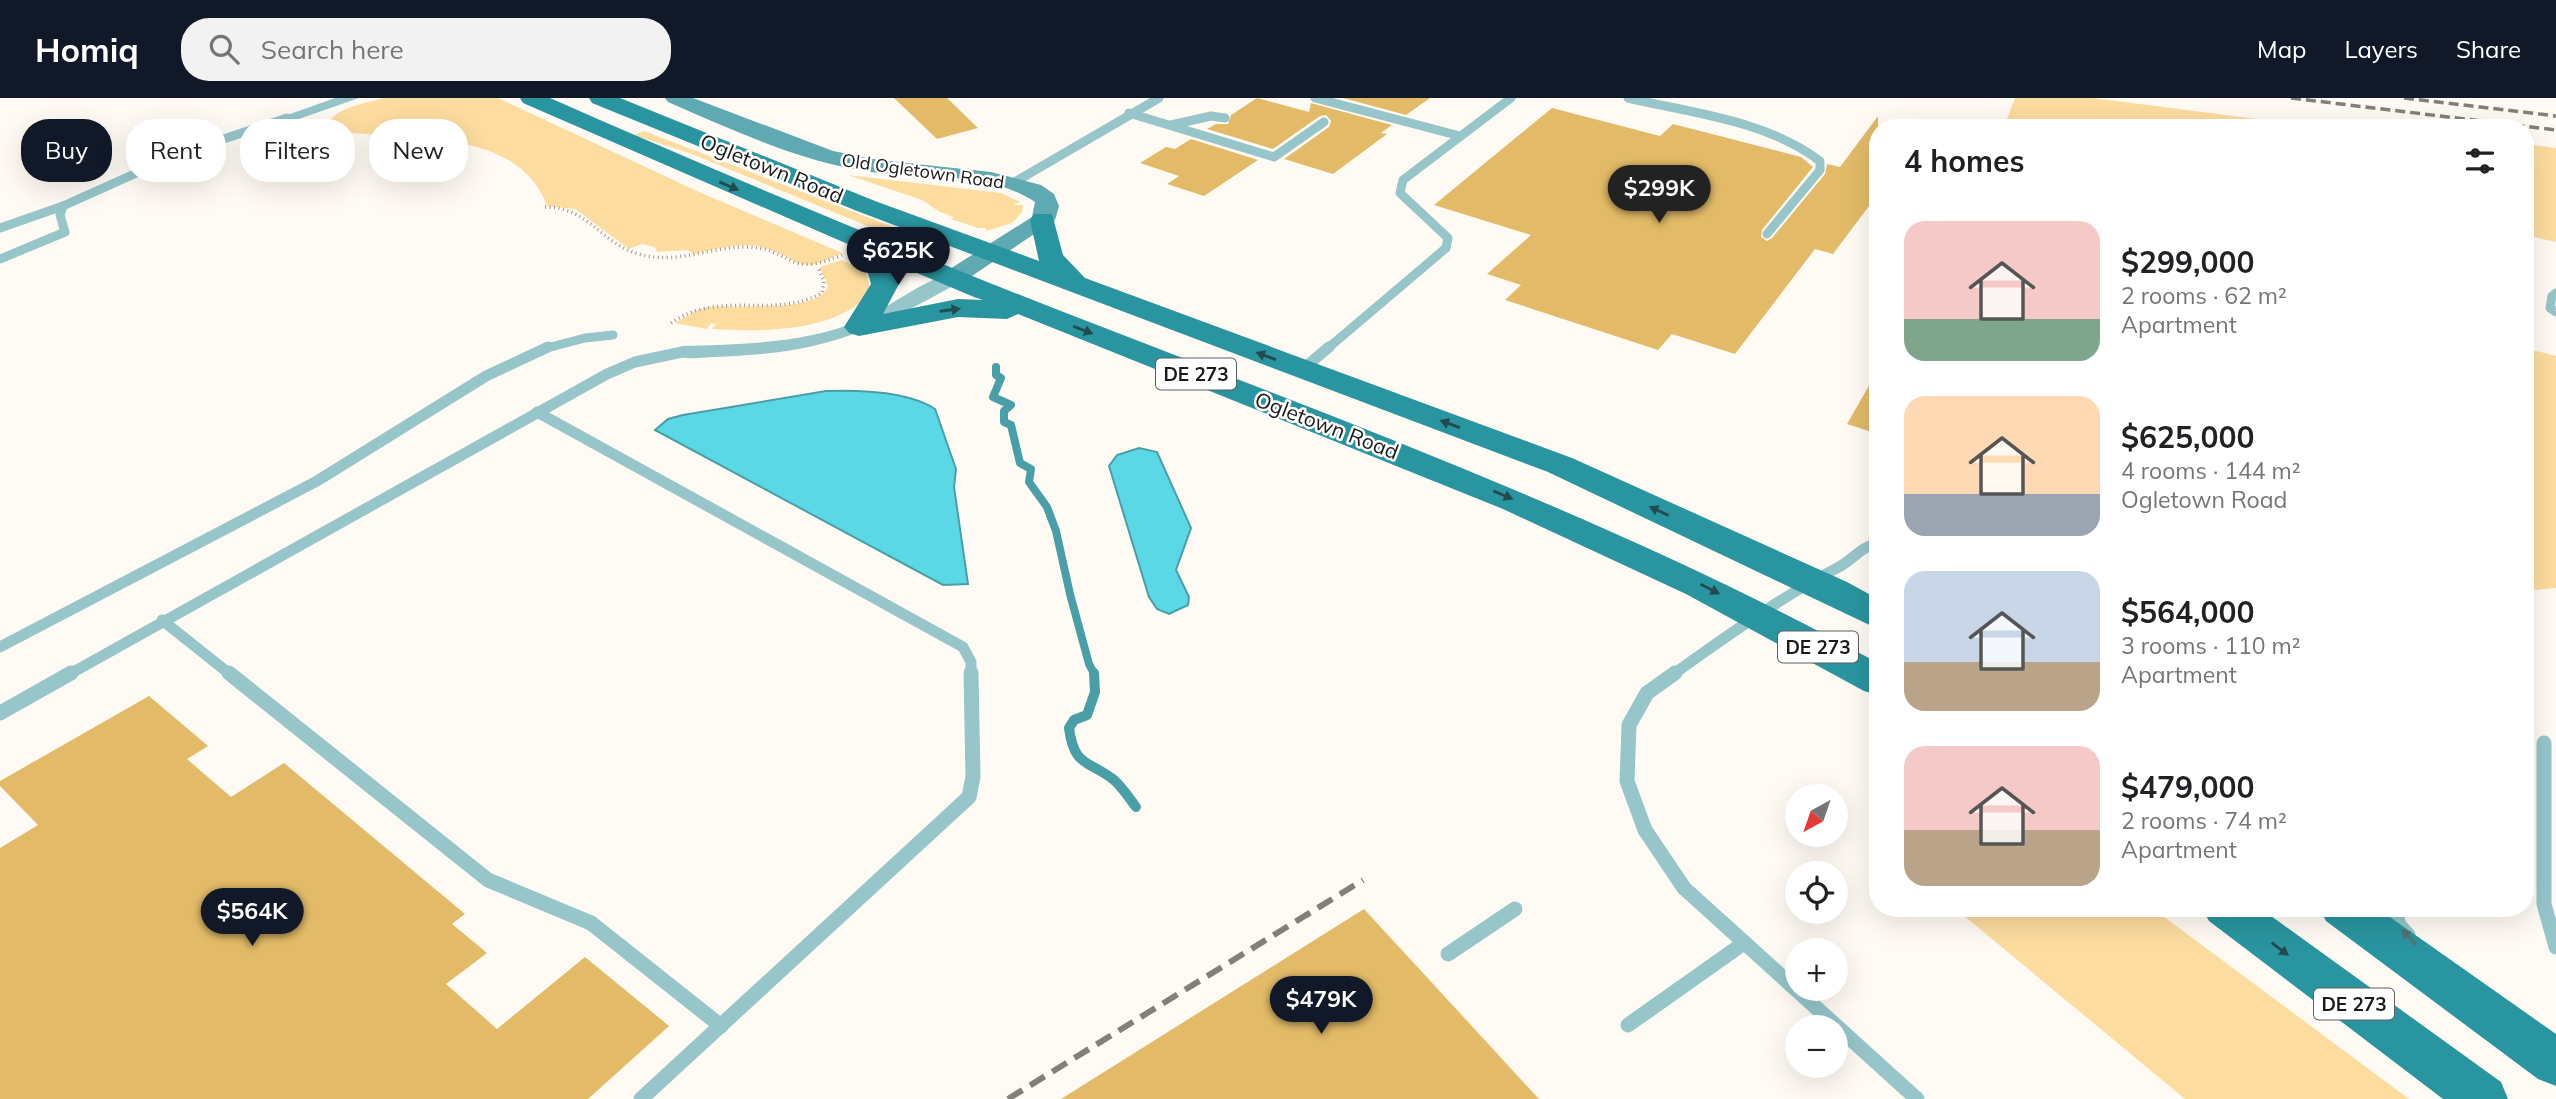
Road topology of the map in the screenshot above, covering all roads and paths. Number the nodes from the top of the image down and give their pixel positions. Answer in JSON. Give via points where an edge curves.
{"nodes":[{"id":1,"x":315,"y":98,"type":"edge"},
{"id":2,"x":351,"y":98,"type":"edge"},
{"id":3,"x":531,"y":98,"type":"edge"},
{"id":4,"x":600,"y":98,"type":"edge"},
{"id":5,"x":675,"y":98,"type":"edge"},
{"id":6,"x":1159,"y":98,"type":"edge"},
{"id":7,"x":1315,"y":98,"type":"edge"},
{"id":8,"x":1511,"y":98,"type":"edge"},
{"id":9,"x":1628,"y":98,"type":"edge"},
{"id":10,"x":1329,"y":100,"type":"edge"},
{"id":11,"x":1129,"y":113,"type":"junction"},
{"id":12,"x":287,"y":118,"type":"junction"},
{"id":13,"x":1225,"y":118,"type":"dead end"},
{"id":14,"x":1324,"y":122,"type":"dead end"},
{"id":15,"x":1170,"y":126,"type":"junction"},
{"id":16,"x":1460,"y":136,"type":"junction"},
{"id":17,"x":1013,"y":183,"type":"junction"},
{"id":18,"x":63,"y":206,"type":"junction"},
{"id":19,"x":545,"y":207,"type":"dead end"},
{"id":20,"x":1043,"y":219,"type":"junction"},
{"id":21,"x":0,"y":228,"type":"edge"},
{"id":22,"x":1767,"y":234,"type":"dead end"},
{"id":23,"x":852,"y":248,"type":"junction"},
{"id":24,"x":993,"y":254,"type":"junction"},
{"id":25,"x":0,"y":259,"type":"edge"},
{"id":26,"x":817,"y":267,"type":"junction"},
{"id":27,"x":951,"y":279,"type":"junction"},
{"id":28,"x":1074,"y":284,"type":"junction"},
{"id":29,"x":2556,"y":293,"type":"edge"},
{"id":30,"x":2556,"y":312,"type":"edge"},
{"id":31,"x":1041,"y":314,"type":"junction"},
{"id":32,"x":671,"y":323,"type":"dead end"},
{"id":33,"x":859,"y":327,"type":"junction"},
{"id":34,"x":613,"y":335,"type":"dead end"},
{"id":35,"x":682,"y":352,"type":"joint"},
{"id":36,"x":1303,"y":369,"type":"junction"},
{"id":37,"x":537,"y":412,"type":"junction"},
{"id":38,"x":1869,"y":545,"type":"edge"},
{"id":39,"x":1810,"y":580,"type":"junction"},
{"id":40,"x":1869,"y":611,"type":"edge"},
{"id":41,"x":1758,"y":614,"type":"junction"},
{"id":42,"x":162,"y":620,"type":"junction"},
{"id":43,"x":0,"y":647,"type":"edge"},
{"id":44,"x":1869,"y":676,"type":"edge"},
{"id":45,"x":0,"y":713,"type":"edge"},
{"id":46,"x":2544,"y":743,"type":"dead end"},
{"id":47,"x":1515,"y":909,"type":"dead end"},
{"id":48,"x":2237,"y":917,"type":"edge"},
{"id":49,"x":2354,"y":917,"type":"edge"},
{"id":50,"x":2397,"y":917,"type":"edge"},
{"id":51,"x":1744,"y":943,"type":"junction"},
{"id":52,"x":2556,"y":947,"type":"edge"},
{"id":53,"x":1448,"y":954,"type":"dead end"},
{"id":54,"x":1628,"y":1025,"type":"dead end"},
{"id":55,"x":721,"y":1026,"type":"junction"},
{"id":56,"x":2545,"y":1055,"type":"edge"},
{"id":57,"x":641,"y":1099,"type":"edge"},
{"id":58,"x":1917,"y":1099,"type":"edge"},
{"id":59,"x":2483,"y":1099,"type":"edge"}],
"edges":[{"from":1,"to":12,"type":"street"},
{"from":2,"to":12,"type":"street"},
{"from":3,"to":23,"type":"main road","name":"Ogletown Road","number":"DE 273","one_way":true},
{"from":4,"to":24,"type":"main road","name":"Ogletown Road","number":"DE 273"},
{"from":5,"to":17,"type":"street","name":"Old Ogletown Road","via":[[817,155]]},
{"from":6,"to":11,"type":"lane"},
{"from":7,"to":10,"type":"lane"},
{"from":8,"to":16,"type":"lane"},
{"from":9,"to":22,"type":"lane","via":[[1762,131],[1811,152],[1820,161],[1820,170]]},
{"from":10,"to":16,"type":"lane"},
{"from":11,"to":15,"type":"lane"},
{"from":11,"to":17,"type":"lane"},
{"from":12,"to":18,"type":"lane","via":[[181,152]]},
{"from":13,"to":15,"type":"lane","via":[[1195,118]]},
{"from":14,"to":15,"type":"lane","via":[[1274,157]]},
{"from":16,"to":36,"type":"lane","via":[[1403,180],[1400,193],[1448,238],[1446,248]]},
{"from":17,"to":20,"type":"street","name":"Old Ogletown Road","via":[[1038,191],[1045,199]]},
{"from":18,"to":21,"type":"lane"},
{"from":18,"to":25,"type":"lane","via":[[60,215],[65,232]]},
{"from":19,"to":26,"type":"path","via":[[572,210],[616,244],[647,257],[678,258],[746,247],[769,252],[797,267]]},
{"from":20,"to":24,"type":"street"},
{"from":20,"to":28,"type":"main road","via":[[1050,257]]},
{"from":23,"to":26,"type":"path"},
{"from":23,"to":27,"type":"main road","name":"Ogletown Road","number":"DE 273"},
{"from":23,"to":33,"type":"main road","via":[[884,270],[887,280]]},
{"from":24,"to":27,"type":"street"},
{"from":24,"to":28,"type":"main road","name":"Ogletown Road","number":"DE 273"},
{"from":26,"to":32,"type":"path","via":[[824,281],[817,297],[794,303],[707,306]]},
{"from":27,"to":31,"type":"main road","name":"Ogletown Road","number":"DE 273"},
{"from":27,"to":33,"type":"street"},
{"from":36,"to":28,"type":"main road","name":"Ogletown Road","number":"DE 273","one_way":true},
{"from":29,"to":30,"type":"lane","via":[[2550,308]]},
{"from":33,"to":31,"type":"main road","one_way":true,"via":[[958,308]]},
{"from":31,"to":41,"type":"main road","name":"Ogletown Road","number":"DE 273","one_way":true,"via":[[1520,502]]},
{"from":33,"to":35,"type":"street","via":[[796,345]]},
{"from":34,"to":43,"type":"lane","via":[[583,336],[535,349],[304,488]]},
{"from":35,"to":37,"type":"lane","via":[[635,362]]},
{"from":39,"to":36,"type":"main road","name":"Ogletown Road","number":"DE 273","one_way":true,"via":[[1560,465]]},
{"from":37,"to":42,"type":"lane"},
{"from":37,"to":55,"type":"lane","via":[[943,636],[962,648],[971,662],[970,797]]},
{"from":38,"to":39,"type":"lane","via":[[1840,567]]},
{"from":39,"to":40,"type":"main road","name":"Ogletown Road","number":"DE 273"},
{"from":39,"to":41,"type":"lane"},
{"from":41,"to":44,"type":"main road","name":"Ogletown Road","number":"DE 273"},
{"from":41,"to":51,"type":"lane","via":[[1647,693],[1629,725],[1628,781],[1645,831],[1684,888]]},
{"from":42,"to":45,"type":"lane"},
{"from":42,"to":55,"type":"lane","via":[[488,880],[591,923]]},
{"from":46,"to":52,"type":"lane","via":[[2544,904]]},
{"from":47,"to":53,"type":"lane"},
{"from":48,"to":59,"type":"main road","number":"DE 273","one_way":true},
{"from":49,"to":56,"type":"main road"},
{"from":56,"to":50,"type":"lane","one_way":true,"via":[[2424,954]]},
{"from":51,"to":54,"type":"lane"},
{"from":51,"to":58,"type":"lane"},
{"from":55,"to":57,"type":"lane"}]}
